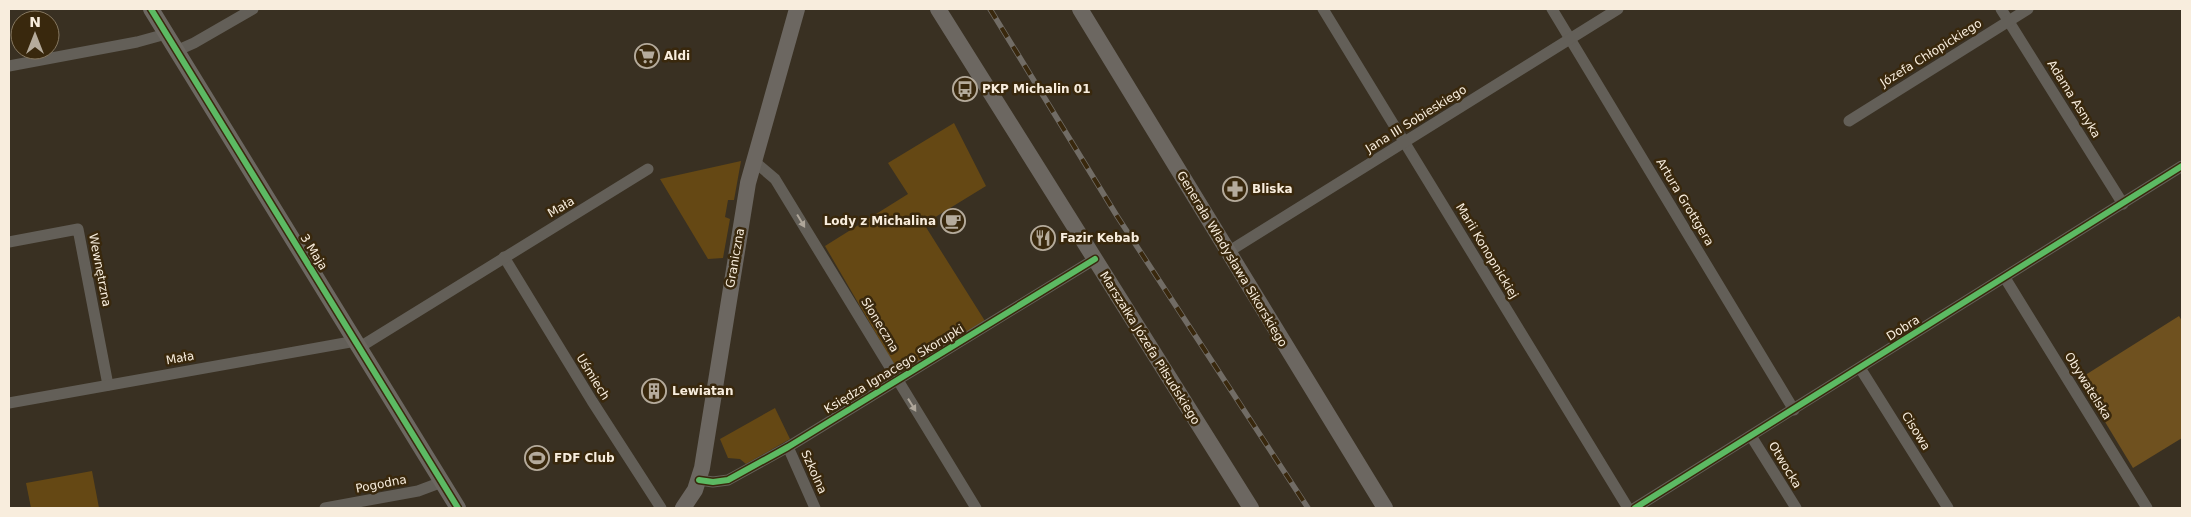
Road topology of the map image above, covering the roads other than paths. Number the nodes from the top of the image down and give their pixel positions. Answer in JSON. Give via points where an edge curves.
{"nodes":[{"id":1,"x":151,"y":9,"type":"edge"},
{"id":2,"x":253,"y":9,"type":"edge"},
{"id":3,"x":797,"y":9,"type":"edge"},
{"id":4,"x":938,"y":9,"type":"edge"},
{"id":5,"x":1080,"y":9,"type":"edge"},
{"id":6,"x":1323,"y":9,"type":"edge"},
{"id":7,"x":1552,"y":9,"type":"edge"},
{"id":8,"x":1618,"y":9,"type":"edge"},
{"id":9,"x":2001,"y":9,"type":"edge"},
{"id":10,"x":2028,"y":9,"type":"edge"},
{"id":11,"x":2008,"y":21,"type":"junction"},
{"id":12,"x":166,"y":34,"type":"junction"},
{"id":13,"x":1571,"y":38,"type":"junction"},
{"id":14,"x":176,"y":51,"type":"junction"},
{"id":15,"x":9,"y":66,"type":"edge"},
{"id":16,"x":1850,"y":121,"type":"dead end"},
{"id":17,"x":1405,"y":143,"type":"junction"},
{"id":18,"x":755,"y":162,"type":"junction"},
{"id":19,"x":2182,"y":166,"type":"edge"},
{"id":20,"x":648,"y":169,"type":"dead end"},
{"id":21,"x":2123,"y":204,"type":"junction"},
{"id":22,"x":9,"y":242,"type":"edge"},
{"id":23,"x":1228,"y":252,"type":"junction"},
{"id":24,"x":504,"y":258,"type":"junction"},
{"id":25,"x":1095,"y":259,"type":"junction"},
{"id":26,"x":2005,"y":278,"type":"junction"},
{"id":27,"x":358,"y":344,"type":"junction"},
{"id":28,"x":1860,"y":368,"type":"junction"},
{"id":29,"x":898,"y":381,"type":"junction"},
{"id":30,"x":108,"y":384,"type":"junction"},
{"id":31,"x":9,"y":403,"type":"edge"},
{"id":32,"x":1794,"y":410,"type":"junction"},
{"id":33,"x":1752,"y":436,"type":"junction"},
{"id":34,"x":788,"y":447,"type":"junction"},
{"id":35,"x":699,"y":480,"type":"junction"},
{"id":36,"x":442,"y":482,"type":"junction"},
{"id":37,"x":325,"y":508,"type":"edge"},
{"id":38,"x":458,"y":508,"type":"edge"},
{"id":39,"x":661,"y":508,"type":"edge"},
{"id":40,"x":683,"y":508,"type":"edge"},
{"id":41,"x":815,"y":508,"type":"edge"},
{"id":42,"x":976,"y":508,"type":"edge"},
{"id":43,"x":1251,"y":508,"type":"edge"},
{"id":44,"x":1385,"y":508,"type":"edge"},
{"id":45,"x":1628,"y":508,"type":"edge"},
{"id":46,"x":1635,"y":508,"type":"edge"},
{"id":47,"x":1796,"y":508,"type":"edge"},
{"id":48,"x":1948,"y":508,"type":"edge"},
{"id":49,"x":2147,"y":508,"type":"edge"}],
"edges":[{"from":1,"to":12,"type":"main road","name":"3 Maja"},
{"from":2,"to":14,"type":"street"},
{"from":3,"to":18,"type":"main road","name":"Graniczna"},
{"from":4,"to":25,"type":"main road","name":"Marszałka Józefa Piłsudskiego"},
{"from":5,"to":23,"type":"main road","name":"Generała Władysława Sikorskiego"},
{"from":6,"to":17,"type":"street","name":"Marii Konopnickiej"},
{"from":7,"to":13,"type":"street","name":"Artura Grottgera"},
{"from":8,"to":13,"type":"street","name":"Jana III Sobieskiego"},
{"from":9,"to":11,"type":"street","name":"Adama Asnyka"},
{"from":10,"to":11,"type":"street","name":"Józefa Chłopickiego"},
{"from":11,"to":16,"type":"street","name":"Józefa Chłopickiego"},
{"from":11,"to":21,"type":"street","name":"Adama Asnyka"},
{"from":12,"to":14,"type":"main road","name":"3 Maja"},
{"from":12,"to":15,"type":"street"},
{"from":13,"to":17,"type":"street","name":"Jana III Sobieskiego"},
{"from":13,"to":32,"type":"street","name":"Artura Grottgera"},
{"from":14,"to":27,"type":"main road","name":"3 Maja"},
{"from":17,"to":23,"type":"street","name":"Jana III Sobieskiego"},
{"from":17,"to":45,"type":"street","name":"Marii Konopnickiej"},
{"from":18,"to":29,"type":"street","name":"Słoneczna","one_way":true,"via":[[775,179]]},
{"from":18,"to":35,"type":"main road","name":"Graniczna","via":[[745,201]]},
{"from":19,"to":21,"type":"street","name":"Dobra"},
{"from":20,"to":24,"type":"street","name":"Mała"},
{"from":21,"to":26,"type":"street","name":"Dobra"},
{"from":22,"to":30,"type":"street","name":"Wewnętrzna","via":[[78,229]]},
{"from":23,"to":44,"type":"main road","name":"Generała Władysława Sikorskiego"},
{"from":24,"to":27,"type":"street","name":"Mała"},
{"from":24,"to":39,"type":"street","name":"Uśmiech"},
{"from":25,"to":29,"type":"street","name":"Księdza Ignacego Skorupki"},
{"from":25,"to":43,"type":"main road","name":"Marszałka Józefa Piłsudskiego"},
{"from":26,"to":28,"type":"street","name":"Dobra"},
{"from":26,"to":49,"type":"street","name":"Obywatelska"},
{"from":27,"to":30,"type":"street","name":"Mała"},
{"from":27,"to":36,"type":"main road","name":"3 Maja"},
{"from":28,"to":32,"type":"street","name":"Dobra"},
{"from":28,"to":48,"type":"street","name":"Cisowa"},
{"from":29,"to":34,"type":"street","name":"Księdza Ignacego Skorupki"},
{"from":29,"to":42,"type":"street","name":"Słoneczna","one_way":true},
{"from":30,"to":31,"type":"street","name":"Mała"},
{"from":32,"to":33,"type":"street","name":"Dobra"},
{"from":33,"to":46,"type":"street","name":"Dobra"},
{"from":33,"to":47,"type":"street","name":"Otwocka"},
{"from":34,"to":35,"type":"street","name":"Księdza Ignacego Skorupki","via":[[728,480]]},
{"from":34,"to":41,"type":"street","name":"Szkolna"},
{"from":35,"to":40,"type":"main road","name":"Graniczna"},
{"from":36,"to":37,"type":"street","name":"Pogodna","via":[[418,491]]},
{"from":36,"to":38,"type":"main road","name":"3 Maja"}]}
